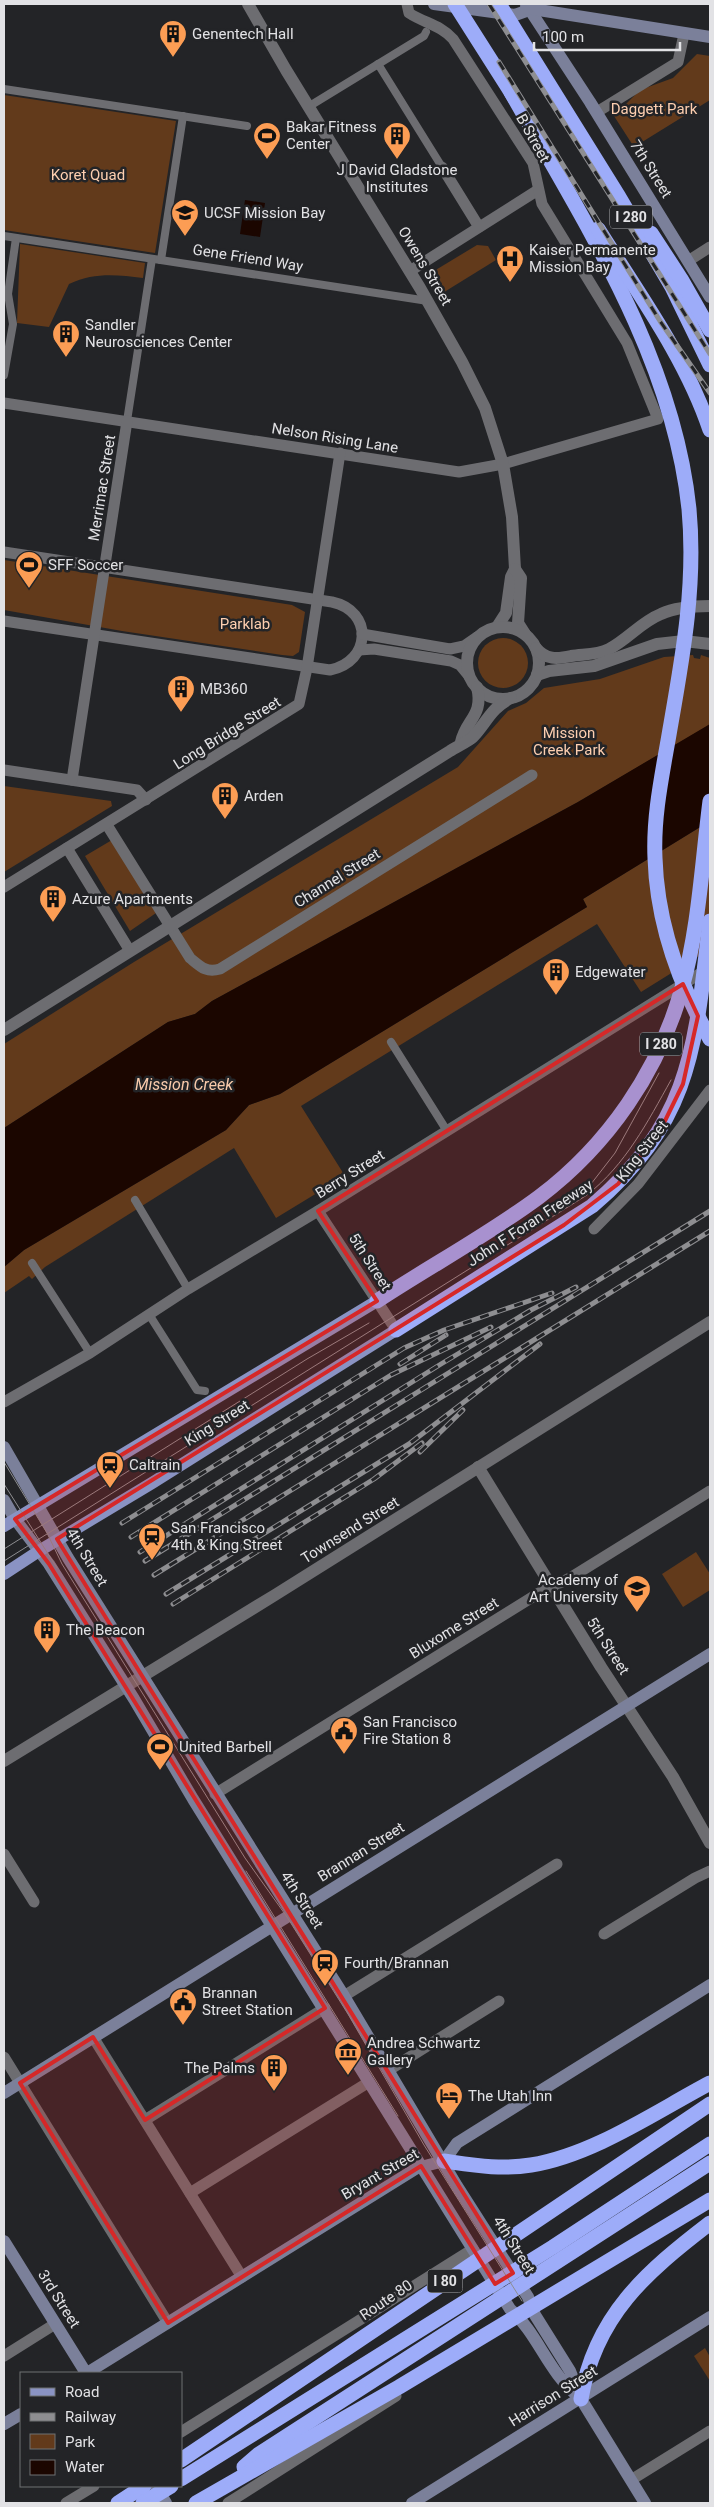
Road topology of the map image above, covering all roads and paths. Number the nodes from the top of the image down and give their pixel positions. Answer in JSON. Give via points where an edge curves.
{"nodes":[{"id":1,"x":248,"y":4,"type":"edge"},
{"id":2,"x":407,"y":4,"type":"edge"},
{"id":3,"x":434,"y":4,"type":"edge"},
{"id":4,"x":455,"y":4,"type":"edge"},
{"id":5,"x":499,"y":4,"type":"edge"},
{"id":6,"x":525,"y":6,"type":"edge"},
{"id":7,"x":426,"y":32,"type":"dead end"},
{"id":8,"x":684,"y":34,"type":"junction"},
{"id":9,"x":710,"y":38,"type":"edge"},
{"id":10,"x":378,"y":64,"type":"junction"},
{"id":11,"x":542,"y":73,"type":"junction"},
{"id":12,"x":4,"y":89,"type":"edge"},
{"id":13,"x":511,"y":92,"type":"junction"},
{"id":14,"x":308,"y":107,"type":"junction"},
{"id":15,"x":597,"y":112,"type":"junction"},
{"id":16,"x":183,"y":116,"type":"junction"},
{"id":17,"x":247,"y":126,"type":"dead end"},
{"id":18,"x":442,"y":167,"type":"joint"},
{"id":19,"x":538,"y":190,"type":"junction"},
{"id":20,"x":479,"y":227,"type":"junction"},
{"id":21,"x":4,"y":236,"type":"edge"},
{"id":22,"x":16,"y":238,"type":"junction"},
{"id":23,"x":710,"y":246,"type":"edge"},
{"id":24,"x":152,"y":259,"type":"junction"},
{"id":25,"x":161,"y":260,"type":"junction"},
{"id":26,"x":688,"y":261,"type":"junction"},
{"id":27,"x":410,"y":271,"type":"junction"},
{"id":28,"x":710,"y":297,"type":"edge"},
{"id":29,"x":428,"y":301,"type":"junction"},
{"id":30,"x":710,"y":330,"type":"edge"},
{"id":31,"x":710,"y":365,"type":"edge"},
{"id":32,"x":4,"y":376,"type":"edge"},
{"id":33,"x":4,"y":403,"type":"edge"},
{"id":34,"x":658,"y":419,"type":"joint"},
{"id":35,"x":127,"y":421,"type":"junction"},
{"id":36,"x":710,"y":430,"type":"edge"},
{"id":37,"x":340,"y":453,"type":"junction"},
{"id":38,"x":503,"y":464,"type":"junction"},
{"id":39,"x":4,"y":552,"type":"edge"},
{"id":40,"x":105,"y":567,"type":"junction"},
{"id":41,"x":515,"y":568,"type":"junction"},
{"id":42,"x":318,"y":600,"type":"junction"},
{"id":43,"x":710,"y":606,"type":"edge"},
{"id":44,"x":4,"y":621,"type":"edge"},
{"id":45,"x":497,"y":627,"type":"junction"},
{"id":46,"x":362,"y":634,"type":"junction"},
{"id":47,"x":95,"y":635,"type":"junction"},
{"id":48,"x":525,"y":635,"type":"junction"},
{"id":49,"x":477,"y":638,"type":"junction"},
{"id":50,"x":710,"y":644,"type":"edge"},
{"id":51,"x":536,"y":648,"type":"junction"},
{"id":52,"x":359,"y":650,"type":"junction"},
{"id":53,"x":307,"y":668,"type":"junction"},
{"id":54,"x":537,"y":675,"type":"junction"},
{"id":55,"x":469,"y":676,"type":"junction"},
{"id":56,"x":476,"y":687,"type":"junction"},
{"id":57,"x":511,"y":698,"type":"junction"},
{"id":58,"x":461,"y":742,"type":"junction"},
{"id":59,"x":4,"y":770,"type":"edge"},
{"id":60,"x":532,"y":775,"type":"dead end"},
{"id":61,"x":72,"y":780,"type":"junction"},
{"id":62,"x":146,"y":800,"type":"junction"},
{"id":63,"x":710,"y":801,"type":"edge"},
{"id":64,"x":107,"y":825,"type":"junction"},
{"id":65,"x":67,"y":848,"type":"junction"},
{"id":66,"x":4,"y":887,"type":"edge"},
{"id":67,"x":710,"y":921,"type":"edge"},
{"id":68,"x":170,"y":926,"type":"junction"},
{"id":69,"x":130,"y":951,"type":"junction"},
{"id":70,"x":710,"y":967,"type":"edge"},
{"id":71,"x":4,"y":1030,"type":"edge"},
{"id":72,"x":710,"y":1039,"type":"edge"},
{"id":73,"x":391,"y":1042,"type":"dead end"},
{"id":74,"x":710,"y":1090,"type":"edge"},
{"id":75,"x":447,"y":1131,"type":"junction"},
{"id":76,"x":134,"y":1200,"type":"dead end"},
{"id":77,"x":318,"y":1211,"type":"junction"},
{"id":78,"x":594,"y":1229,"type":"dead end"},
{"id":79,"x":32,"y":1263,"type":"dead end"},
{"id":80,"x":188,"y":1289,"type":"junction"},
{"id":81,"x":376,"y":1301,"type":"junction"},
{"id":82,"x":150,"y":1316,"type":"junction"},
{"id":83,"x":710,"y":1322,"type":"edge"},
{"id":84,"x":396,"y":1330,"type":"junction"},
{"id":85,"x":90,"y":1354,"type":"junction"},
{"id":86,"x":206,"y":1391,"type":"dead end"},
{"id":87,"x":4,"y":1402,"type":"edge"},
{"id":88,"x":4,"y":1447,"type":"edge"},
{"id":89,"x":478,"y":1467,"type":"junction"},
{"id":90,"x":710,"y":1491,"type":"edge"},
{"id":91,"x":4,"y":1500,"type":"edge"},
{"id":92,"x":38,"y":1505,"type":"junction"},
{"id":93,"x":15,"y":1519,"type":"junction"},
{"id":94,"x":4,"y":1526,"type":"edge"},
{"id":95,"x":58,"y":1539,"type":"junction"},
{"id":96,"x":38,"y":1551,"type":"junction"},
{"id":97,"x":4,"y":1574,"type":"edge"},
{"id":98,"x":552,"y":1587,"type":"junction"},
{"id":99,"x":710,"y":1654,"type":"edge"},
{"id":100,"x":142,"y":1677,"type":"junction"},
{"id":101,"x":126,"y":1686,"type":"junction"},
{"id":102,"x":628,"y":1706,"type":"junction"},
{"id":103,"x":4,"y":1761,"type":"edge"},
{"id":104,"x":215,"y":1794,"type":"junction"},
{"id":105,"x":710,"y":1843,"type":"edge"},
{"id":106,"x":4,"y":1854,"type":"edge"},
{"id":107,"x":557,"y":1864,"type":"dead end"},
{"id":108,"x":710,"y":1871,"type":"edge"},
{"id":109,"x":34,"y":1902,"type":"dead end"},
{"id":110,"x":291,"y":1914,"type":"junction"},
{"id":111,"x":272,"y":1926,"type":"junction"},
{"id":112,"x":604,"y":1934,"type":"dead end"},
{"id":113,"x":710,"y":1985,"type":"edge"},
{"id":114,"x":344,"y":1996,"type":"junction"},
{"id":115,"x":499,"y":2001,"type":"dead end"},
{"id":116,"x":325,"y":2008,"type":"junction"},
{"id":117,"x":93,"y":2037,"type":"junction"},
{"id":118,"x":4,"y":2057,"type":"edge"},
{"id":119,"x":389,"y":2070,"type":"junction"},
{"id":120,"x":369,"y":2082,"type":"junction"},
{"id":121,"x":20,"y":2083,"type":"junction"},
{"id":122,"x":710,"y":2083,"type":"edge"},
{"id":123,"x":4,"y":2093,"type":"edge"},
{"id":124,"x":710,"y":2104,"type":"edge"},
{"id":125,"x":145,"y":2120,"type":"junction"},
{"id":126,"x":710,"y":2144,"type":"edge"},
{"id":127,"x":444,"y":2162,"type":"junction"},
{"id":128,"x":710,"y":2163,"type":"edge"},
{"id":129,"x":421,"y":2166,"type":"junction"},
{"id":130,"x":666,"y":2184,"type":"junction"},
{"id":131,"x":190,"y":2193,"type":"junction"},
{"id":132,"x":710,"y":2200,"type":"edge"},
{"id":133,"x":710,"y":2223,"type":"edge"},
{"id":134,"x":4,"y":2241,"type":"edge"},
{"id":135,"x":473,"y":2250,"type":"junction"},
{"id":136,"x":8,"y":2256,"type":"edge"},
{"id":137,"x":242,"y":2277,"type":"junction"},
{"id":138,"x":710,"y":2317,"type":"edge"},
{"id":139,"x":520,"y":2318,"type":"junction"},
{"id":140,"x":168,"y":2323,"type":"junction"},
{"id":141,"x":55,"y":2324,"type":"junction"},
{"id":142,"x":4,"y":2356,"type":"edge"},
{"id":143,"x":85,"y":2372,"type":"edge"},
{"id":144,"x":88,"y":2372,"type":"edge"},
{"id":145,"x":581,"y":2399,"type":"junction"},
{"id":146,"x":20,"y":2415,"type":"edge"},
{"id":147,"x":4,"y":2424,"type":"edge"},
{"id":148,"x":182,"y":2431,"type":"edge"},
{"id":149,"x":710,"y":2431,"type":"edge"},
{"id":150,"x":182,"y":2459,"type":"edge"},
{"id":151,"x":182,"y":2478,"type":"edge"},
{"id":152,"x":631,"y":2480,"type":"junction"},
{"id":153,"x":92,"y":2487,"type":"edge"},
{"id":154,"x":142,"y":2487,"type":"edge"},
{"id":155,"x":157,"y":2487,"type":"edge"},
{"id":156,"x":169,"y":2487,"type":"edge"},
{"id":157,"x":222,"y":2487,"type":"junction"},
{"id":158,"x":66,"y":2503,"type":"edge"},
{"id":159,"x":118,"y":2503,"type":"edge"},
{"id":160,"x":143,"y":2503,"type":"edge"},
{"id":161,"x":166,"y":2503,"type":"edge"},
{"id":162,"x":196,"y":2503,"type":"edge"},
{"id":163,"x":228,"y":2503,"type":"edge"},
{"id":164,"x":412,"y":2503,"type":"edge"},
{"id":165,"x":645,"y":2503,"type":"edge"}],
"edges":[{"from":1,"to":14,"type":"street","name":"Owens Street"},
{"from":2,"to":19,"type":"street","name":"B Street","via":[[409,14],[437,25],[453,39],[533,163]]},
{"from":3,"to":6,"type":"main road","via":[[514,15]]},
{"from":4,"to":13,"type":"highway","number":"I 280"},
{"from":5,"to":11,"type":"highway","number":"I 280"},
{"from":6,"to":8,"type":"main road"},
{"from":6,"to":15,"type":"main road","name":"7th Street"},
{"from":7,"to":10,"type":"street"},
{"from":8,"to":9,"type":"main road"},
{"from":8,"to":15,"type":"street","via":[[678,62]]},
{"from":10,"to":14,"type":"street"},
{"from":10,"to":18,"type":"street"},
{"from":11,"to":30,"type":"highway","via":[[660,247]]},
{"from":11,"to":31,"type":"highway","number":"I 280","via":[[672,287]]},
{"from":12,"to":16,"type":"street"},
{"from":13,"to":36,"type":"highway","number":"I 280","via":[[662,332]]},
{"from":13,"to":72,"type":"highway","via":[[598,247],[645,342],[667,402],[682,461],[690,530],[690,604],[658,803],[655,858],[663,924],[671,955]]},
{"from":14,"to":27,"type":"street","name":"Owens Street"},
{"from":15,"to":26,"type":"main road","name":"7th Street"},
{"from":16,"to":17,"type":"street"},
{"from":16,"to":25,"type":"street"},
{"from":18,"to":20,"type":"street"},
{"from":19,"to":20,"type":"street"},
{"from":19,"to":34,"type":"street","name":"B Street","via":[[542,204],[627,343]]},
{"from":20,"to":27,"type":"street"},
{"from":21,"to":22,"type":"street","name":"Gene Friend Way"},
{"from":22,"to":24,"type":"street","name":"Gene Friend Way"},
{"from":22,"to":32,"type":"street","via":[[8,294],[13,324]]},
{"from":23,"to":26,"type":"street"},
{"from":24,"to":25,"type":"street","name":"Gene Friend Way"},
{"from":24,"to":35,"type":"street","name":"Merrimac Street"},
{"from":25,"to":29,"type":"street","name":"Gene Friend Way"},
{"from":26,"to":28,"type":"main road","name":"7th Street"},
{"from":27,"to":29,"type":"street","name":"Owens Street"},
{"from":29,"to":38,"type":"street","name":"Owens Street","via":[[478,393],[498,442]]},
{"from":33,"to":35,"type":"street","name":"Nelson Rising Lane"},
{"from":34,"to":38,"type":"street","name":"Nelson Rising Lane"},
{"from":35,"to":37,"type":"street","name":"Nelson Rising Lane"},
{"from":35,"to":40,"type":"street","name":"Merrimac Street"},
{"from":37,"to":38,"type":"street","name":"Nelson Rising Lane","via":[[459,472]]},
{"from":37,"to":42,"type":"street","name":"Long Bridge Street"},
{"from":38,"to":41,"type":"street","name":"Owens Street","via":[[512,517]]},
{"from":39,"to":40,"type":"street"},
{"from":40,"to":42,"type":"street"},
{"from":40,"to":47,"type":"street","name":"Merrimac Street"},
{"from":41,"to":45,"type":"street","name":"Owens Street","via":[[506,613]]},
{"from":41,"to":48,"type":"street","name":"Owens Street","via":[[522,578],[518,622]]},
{"from":42,"to":46,"type":"street","via":[[346,607],[357,617]]},
{"from":42,"to":53,"type":"street","name":"Long Bridge Street"},
{"from":43,"to":51,"type":"street","via":[[677,608],[661,614],[600,652],[551,658],[540,654]]},
{"from":44,"to":47,"type":"street"},
{"from":45,"to":48,"type":"street","via":[[512,628]]},
{"from":45,"to":49,"type":"street"},
{"from":46,"to":49,"type":"street","via":[[450,649],[464,646]]},
{"from":46,"to":52,"type":"street"},
{"from":47,"to":53,"type":"street"},
{"from":47,"to":61,"type":"street","name":"Merrimac Street"},
{"from":48,"to":51,"type":"street"},
{"from":49,"to":55,"type":"street","via":[[467,658]]},
{"from":50,"to":54,"type":"street","via":[[684,641],[657,644],[594,666]]},
{"from":51,"to":54,"type":"street"},
{"from":52,"to":53,"type":"street","via":[[354,659],[339,668]]},
{"from":52,"to":55,"type":"street","via":[[374,649],[451,661],[460,665]]},
{"from":53,"to":62,"type":"street","name":"Long Bridge Street","via":[[302,696],[293,709]]},
{"from":54,"to":57,"type":"street","via":[[524,692]]},
{"from":55,"to":56,"type":"street"},
{"from":56,"to":57,"type":"street","via":[[489,696]]},
{"from":56,"to":58,"type":"street","via":[[478,710]]},
{"from":57,"to":58,"type":"street","via":[[497,705],[471,740]]},
{"from":58,"to":68,"type":"street"},
{"from":59,"to":61,"type":"street"},
{"from":60,"to":68,"type":"street","name":"Channel Street","via":[[220,969],[211,972],[190,958]]},
{"from":61,"to":62,"type":"street","via":[[137,790]]},
{"from":62,"to":64,"type":"street","name":"Long Bridge Street"},
{"from":63,"to":81,"type":"highway","number":"I 280","via":[[690,950],[671,1023],[659,1051],[627,1105],[586,1155],[540,1196]]},
{"from":64,"to":65,"type":"street","name":"Long Bridge Street"},
{"from":64,"to":68,"type":"street"},
{"from":65,"to":66,"type":"street","name":"Long Bridge Street"},
{"from":65,"to":69,"type":"street"},
{"from":67,"to":84,"type":"highway","name":"John F Foran Freeway","number":"I 280","via":[[690,1060],[673,1107],[641,1158],[592,1206]]},
{"from":68,"to":69,"type":"street"},
{"from":69,"to":71,"type":"street"},
{"from":70,"to":75,"type":"street","name":"Berry Street"},
{"from":73,"to":75,"type":"street"},
{"from":74,"to":78,"type":"street","name":"King Street","via":[[638,1184]]},
{"from":75,"to":77,"type":"street","name":"Berry Street"},
{"from":76,"to":80,"type":"street"},
{"from":77,"to":80,"type":"street","name":"Berry Street"},
{"from":77,"to":81,"type":"street","name":"5th Street"},
{"from":79,"to":85,"type":"street"},
{"from":80,"to":82,"type":"street","name":"Berry Street"},
{"from":81,"to":84,"type":"street","name":"5th Street"},
{"from":81,"to":92,"type":"main road","name":"King Street"},
{"from":82,"to":85,"type":"street","name":"Berry Street"},
{"from":82,"to":86,"type":"street","via":[[197,1390]]},
{"from":83,"to":89,"type":"street","name":"Townsend Street"},
{"from":84,"to":95,"type":"main road","name":"King Street"},
{"from":85,"to":87,"type":"street","name":"Berry Street"},
{"from":88,"to":92,"type":"main road","name":"4th Street"},
{"from":89,"to":98,"type":"street","name":"5th Street"},
{"from":89,"to":100,"type":"street","name":"Townsend Street"},
{"from":90,"to":98,"type":"street","name":"Bluxome Street"},
{"from":91,"to":93,"type":"main road","name":"4th Street"},
{"from":92,"to":93,"type":"main road","name":"King Street"},
{"from":92,"to":95,"type":"main road","name":"4th Street"},
{"from":93,"to":94,"type":"main road","name":"King Street"},
{"from":93,"to":96,"type":"main road","name":"4th Street"},
{"from":95,"to":96,"type":"main road","name":"King Street"},
{"from":95,"to":100,"type":"main road","name":"4th Street"},
{"from":96,"to":97,"type":"main road","name":"King Street"},
{"from":96,"to":101,"type":"main road","name":"4th Street"},
{"from":98,"to":102,"type":"street","name":"5th Street"},
{"from":98,"to":104,"type":"street","name":"Bluxome Street"},
{"from":99,"to":102,"type":"main road","name":"Brannan Street"},
{"from":100,"to":101,"type":"street","name":"Townsend Street"},
{"from":100,"to":104,"type":"main road","name":"4th Street"},
{"from":101,"to":103,"type":"street","name":"Townsend Street"},
{"from":101,"to":111,"type":"main road","name":"4th Street"},
{"from":102,"to":105,"type":"street","name":"5th Street","via":[[673,1776]]},
{"from":102,"to":110,"type":"main road","name":"Brannan Street"},
{"from":104,"to":110,"type":"main road","name":"4th Street"},
{"from":106,"to":109,"type":"street"},
{"from":107,"to":114,"type":"street"},
{"from":108,"to":112,"type":"street"},
{"from":110,"to":111,"type":"main road","name":"Brannan Street"},
{"from":110,"to":114,"type":"main road","name":"4th Street"},
{"from":111,"to":116,"type":"main road","name":"4th Street"},
{"from":111,"to":117,"type":"main road","name":"Brannan Street"},
{"from":113,"to":127,"type":"main road","name":"Bryant Street","via":[[457,2143]]},
{"from":114,"to":119,"type":"main road","name":"4th Street"},
{"from":115,"to":119,"type":"street"},
{"from":116,"to":120,"type":"main road","name":"4th Street"},
{"from":116,"to":125,"type":"street"},
{"from":117,"to":121,"type":"main road","name":"Brannan Street"},
{"from":117,"to":125,"type":"street"},
{"from":118,"to":121,"type":"street"},
{"from":119,"to":127,"type":"main road","name":"4th Street"},
{"from":120,"to":129,"type":"main road","name":"4th Street"},
{"from":120,"to":131,"type":"street"},
{"from":121,"to":123,"type":"main road","name":"Brannan Street"},
{"from":121,"to":140,"type":"street"},
{"from":122,"to":127,"type":"highway","via":[[601,2141],[548,2161],[490,2167]]},
{"from":124,"to":150,"type":"highway","name":"Route 80","number":"I 80"},
{"from":125,"to":131,"type":"street"},
{"from":126,"to":130,"type":"highway"},
{"from":127,"to":129,"type":"main road","name":"Bryant Street"},
{"from":127,"to":145,"type":"main road","name":"4th Street","via":[[528,2297],[535,2315],[570,2371]]},
{"from":128,"to":130,"type":"highway"},
{"from":129,"to":135,"type":"main road","name":"4th Street"},
{"from":129,"to":137,"type":"main road","name":"Bryant Street"},
{"from":130,"to":151,"type":"highway"},
{"from":130,"to":157,"type":"highway","via":[[259,2454]]},
{"from":131,"to":137,"type":"street"},
{"from":132,"to":157,"type":"highway","via":[[399,2387]]},
{"from":133,"to":145,"type":"highway","via":[[624,2300],[602,2332],[584,2378]]},
{"from":134,"to":136,"type":"main road","name":"3rd Street"},
{"from":135,"to":139,"type":"main road","name":"4th Street","via":[[510,2309]]},
{"from":135,"to":148,"type":"street"},
{"from":136,"to":141,"type":"main road","name":"3rd Street"},
{"from":137,"to":140,"type":"main road","name":"Bryant Street"},
{"from":138,"to":145,"type":"main road","name":"Harrison Street"},
{"from":139,"to":145,"type":"main road","name":"4th Street","via":[[562,2384]]},
{"from":139,"to":163,"type":"street"},
{"from":140,"to":144,"type":"main road","name":"Bryant Street"},
{"from":141,"to":142,"type":"street"},
{"from":141,"to":143,"type":"main road","name":"3rd Street"},
{"from":145,"to":152,"type":"main road","name":"4th Street"},
{"from":145,"to":164,"type":"main road","name":"Harrison Street"},
{"from":146,"to":147,"type":"main road"},
{"from":149,"to":152,"type":"street"},
{"from":152,"to":165,"type":"main road","name":"4th Street"},
{"from":153,"to":158,"type":"street"},
{"from":154,"to":159,"type":"highway"},
{"from":155,"to":161,"type":"main road"},
{"from":156,"to":160,"type":"highway"},
{"from":157,"to":162,"type":"highway"}]}
